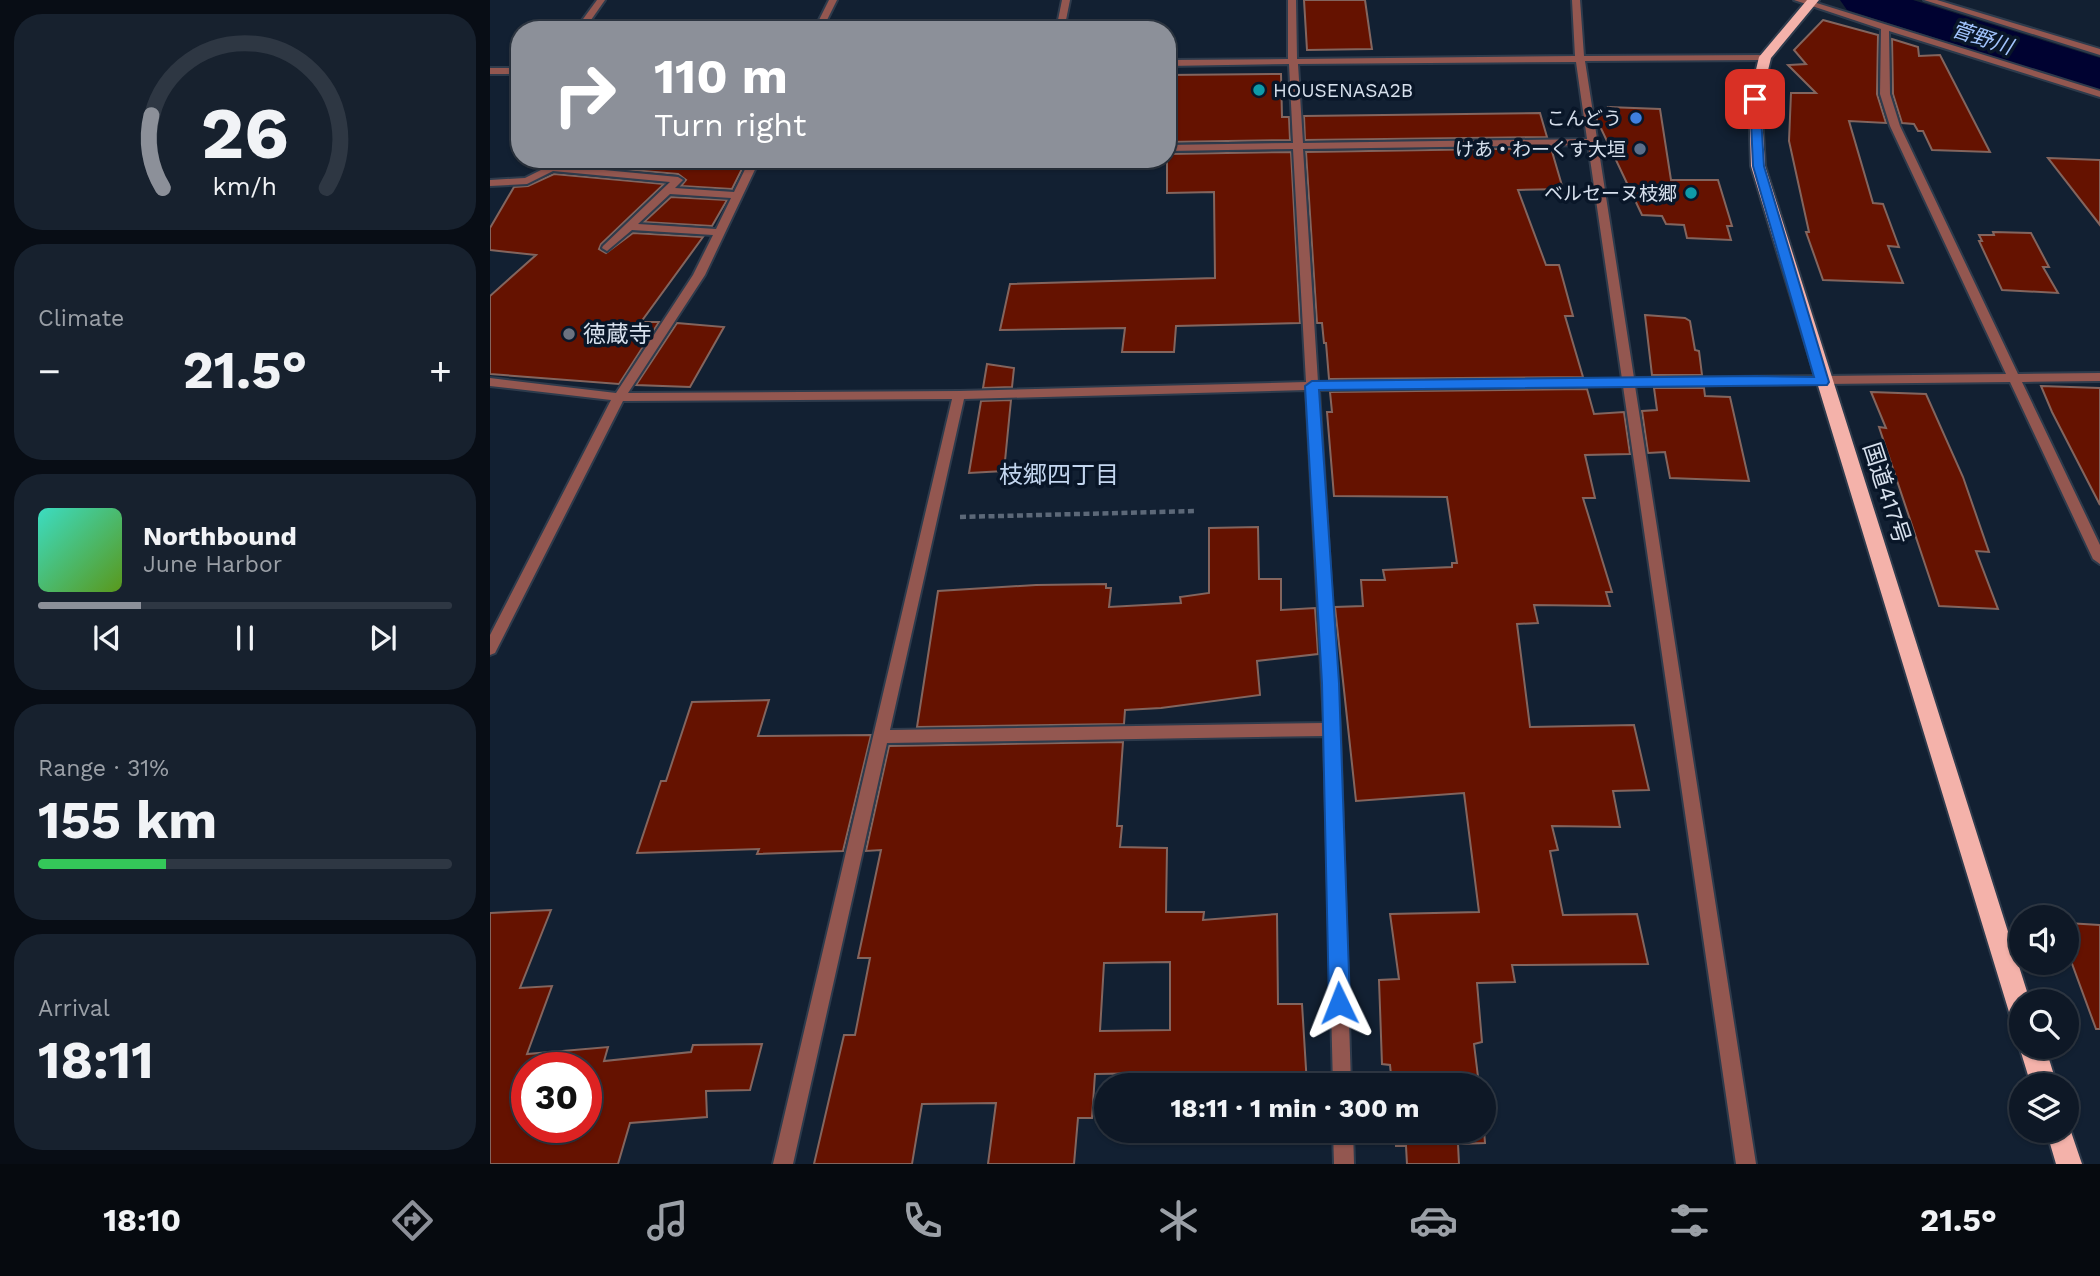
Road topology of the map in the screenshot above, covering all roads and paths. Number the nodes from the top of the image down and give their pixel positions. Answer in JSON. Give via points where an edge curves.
{"nodes":[{"id":1,"x":601,"y":0,"type":"edge"},
{"id":2,"x":833,"y":0,"type":"edge"},
{"id":3,"x":1066,"y":0,"type":"edge"},
{"id":4,"x":1292,"y":0,"type":"edge"},
{"id":5,"x":1576,"y":0,"type":"edge"},
{"id":6,"x":1928,"y":0,"type":"edge"},
{"id":7,"x":1807,"y":1,"type":"edge"},
{"id":8,"x":586,"y":21,"type":"edge"},
{"id":9,"x":822,"y":21,"type":"edge"},
{"id":10,"x":1062,"y":21,"type":"edge"},
{"id":11,"x":1885,"y":27,"type":"junction"},
{"id":12,"x":2100,"y":52,"type":"edge"},
{"id":13,"x":1765,"y":57,"type":"junction"},
{"id":14,"x":1580,"y":59,"type":"junction"},
{"id":15,"x":1293,"y":62,"type":"junction"},
{"id":16,"x":1176,"y":64,"type":"edge"},
{"id":17,"x":490,"y":71,"type":"edge"},
{"id":18,"x":511,"y":71,"type":"edge"},
{"id":19,"x":2100,"y":94,"type":"edge"},
{"id":20,"x":1592,"y":142,"type":"junction"},
{"id":21,"x":1298,"y":147,"type":"junction"},
{"id":22,"x":1176,"y":148,"type":"edge"},
{"id":23,"x":549,"y":168,"type":"edge"},
{"id":24,"x":561,"y":168,"type":"edge"},
{"id":25,"x":751,"y":168,"type":"edge"},
{"id":26,"x":490,"y":183,"type":"edge"},
{"id":27,"x":667,"y":191,"type":"junction"},
{"id":28,"x":738,"y":195,"type":"junction"},
{"id":29,"x":630,"y":227,"type":"junction"},
{"id":30,"x":720,"y":232,"type":"junction"},
{"id":31,"x":607,"y":248,"type":"dead end"},
{"id":32,"x":2100,"y":377,"type":"edge"},
{"id":33,"x":2014,"y":379,"type":"junction"},
{"id":34,"x":490,"y":382,"type":"edge"},
{"id":35,"x":1628,"y":382,"type":"junction"},
{"id":36,"x":1823,"y":382,"type":"junction"},
{"id":37,"x":1312,"y":386,"type":"junction"},
{"id":38,"x":960,"y":395,"type":"junction"},
{"id":39,"x":619,"y":397,"type":"junction"},
{"id":40,"x":1198,"y":511,"type":"dead end"},
{"id":41,"x":931,"y":517,"type":"junction"},
{"id":42,"x":2100,"y":559,"type":"edge"},
{"id":43,"x":490,"y":649,"type":"edge"},
{"id":44,"x":1332,"y":729,"type":"junction"},
{"id":45,"x":881,"y":737,"type":"junction"},
{"id":46,"x":2014,"y":989,"type":"edge"},
{"id":47,"x":1342,"y":1073,"type":"edge"},
{"id":48,"x":1343,"y":1143,"type":"edge"},
{"id":49,"x":2063,"y":1143,"type":"edge"},
{"id":50,"x":783,"y":1164,"type":"edge"},
{"id":51,"x":1344,"y":1164,"type":"edge"},
{"id":52,"x":1746,"y":1164,"type":"edge"},
{"id":53,"x":2069,"y":1164,"type":"edge"}],
"edges":[{"from":1,"to":8,"type":"street"},
{"from":2,"to":9,"type":"street"},
{"from":3,"to":10,"type":"street"},
{"from":4,"to":15,"type":"street"},
{"from":5,"to":14,"type":"street"},
{"from":6,"to":12,"type":"street"},
{"from":7,"to":11,"type":"street"},
{"from":7,"to":13,"type":"highway","name":"国道417号"},
{"from":11,"to":19,"type":"street"},
{"from":11,"to":33,"type":"street","via":[[1885,94],[1895,126]]},
{"from":13,"to":14,"type":"street"},
{"from":13,"to":36,"type":"highway","name":"国道417号","via":[[1755,99],[1758,166]]},
{"from":14,"to":15,"type":"street"},
{"from":14,"to":20,"type":"street"},
{"from":15,"to":16,"type":"street"},
{"from":15,"to":21,"type":"street"},
{"from":17,"to":18,"type":"street"},
{"from":20,"to":21,"type":"street"},
{"from":20,"to":35,"type":"street"},
{"from":21,"to":22,"type":"street"},
{"from":21,"to":37,"type":"street"},
{"from":23,"to":26,"type":"street","via":[[527,181]]},
{"from":24,"to":27,"type":"street","via":[[678,180]]},
{"from":25,"to":28,"type":"street"},
{"from":27,"to":28,"type":"street"},
{"from":27,"to":29,"type":"street"},
{"from":28,"to":30,"type":"street"},
{"from":29,"to":30,"type":"street"},
{"from":29,"to":31,"type":"street"},
{"from":30,"to":39,"type":"street","via":[[699,275]]},
{"from":32,"to":33,"type":"street"},
{"from":33,"to":36,"type":"street"},
{"from":33,"to":42,"type":"street"},
{"from":34,"to":39,"type":"street"},
{"from":35,"to":36,"type":"street"},
{"from":35,"to":37,"type":"street"},
{"from":35,"to":52,"type":"street"},
{"from":36,"to":46,"type":"highway","name":"国道417号"},
{"from":37,"to":38,"type":"street"},
{"from":37,"to":44,"type":"street"},
{"from":38,"to":39,"type":"street"},
{"from":38,"to":41,"type":"street"},
{"from":39,"to":43,"type":"street"},
{"from":40,"to":41,"type":"path"},
{"from":41,"to":45,"type":"street"},
{"from":44,"to":45,"type":"street"},
{"from":44,"to":47,"type":"street"},
{"from":45,"to":50,"type":"street"},
{"from":48,"to":51,"type":"street"},
{"from":49,"to":53,"type":"highway"}]}
